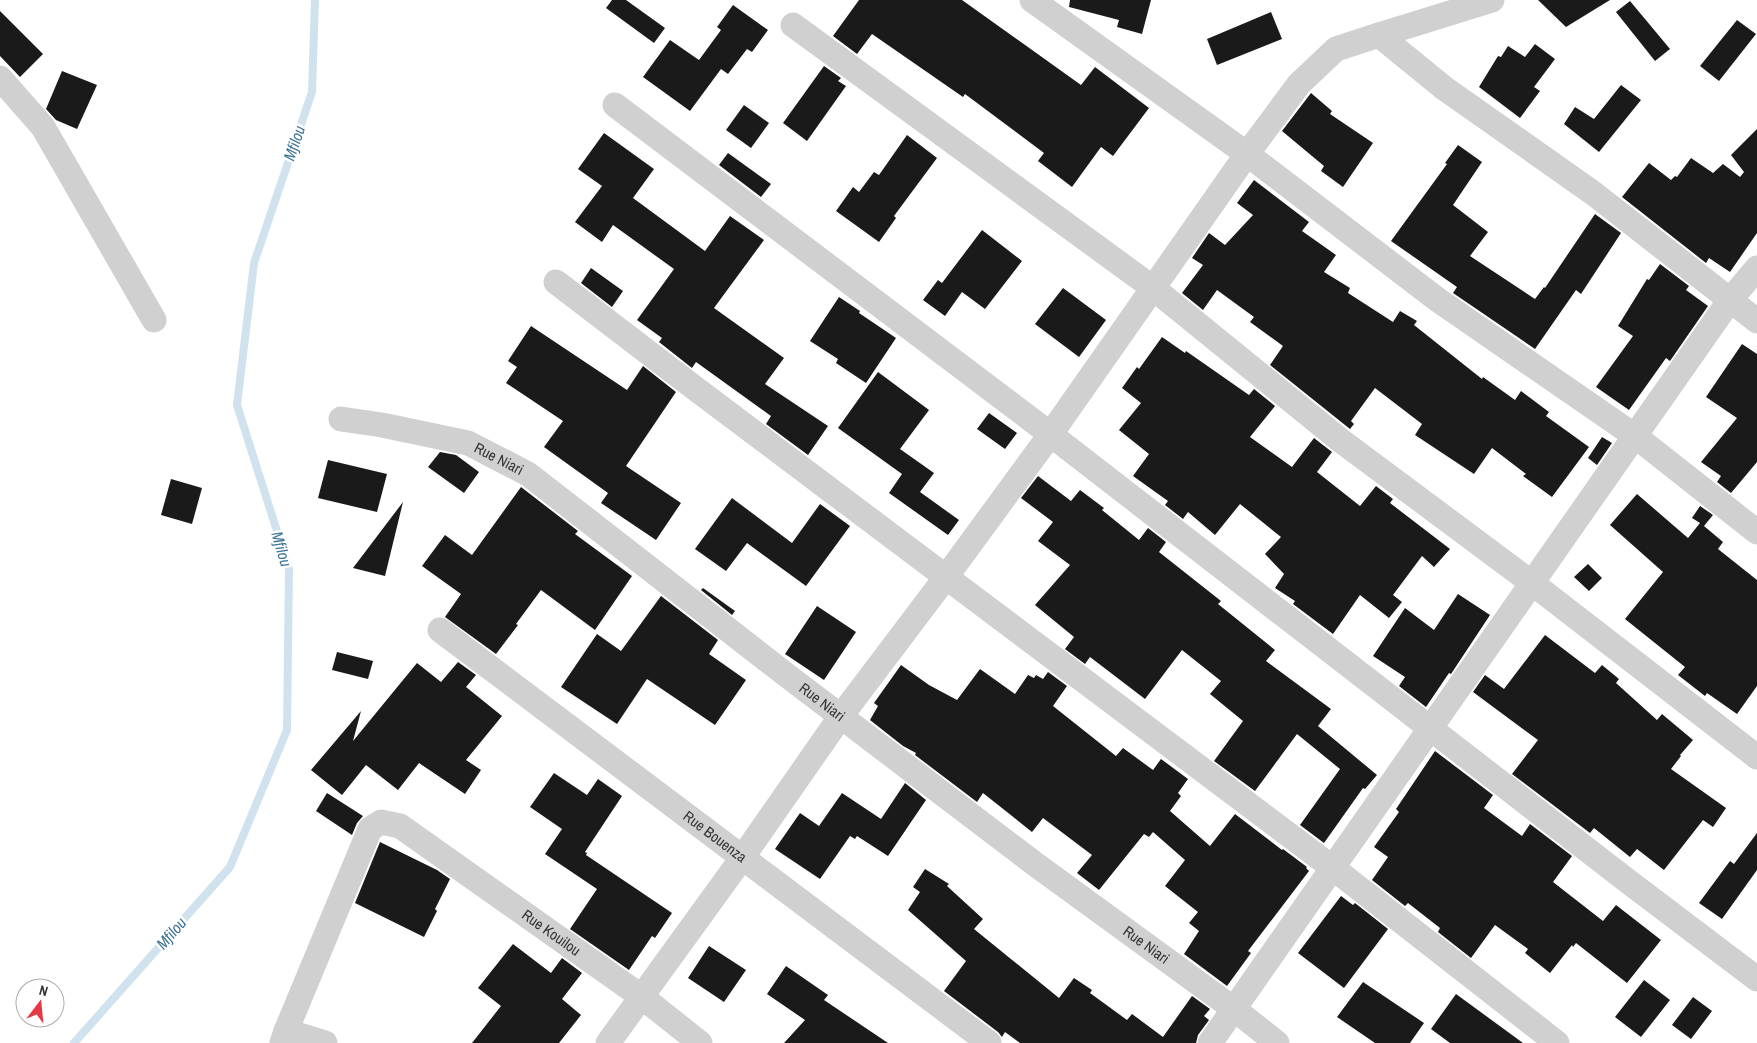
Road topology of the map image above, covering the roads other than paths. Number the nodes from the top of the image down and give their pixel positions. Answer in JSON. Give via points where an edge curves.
{"nodes":[{"id":1,"x":1492,"y":0,"type":"edge"},
{"id":2,"x":1042,"y":3,"type":"edge"},
{"id":3,"x":793,"y":25,"type":"dead end"},
{"id":4,"x":1379,"y":35,"type":"junction"},
{"id":5,"x":0,"y":78,"type":"edge"},
{"id":6,"x":615,"y":105,"type":"dead end"},
{"id":7,"x":1247,"y":154,"type":"junction"},
{"id":8,"x":1757,"y":268,"type":"edge"},
{"id":9,"x":556,"y":282,"type":"dead end"},
{"id":10,"x":1153,"y":288,"type":"junction"},
{"id":11,"x":1730,"y":300,"type":"junction"},
{"id":12,"x":154,"y":320,"type":"dead end"},
{"id":13,"x":1757,"y":321,"type":"edge"},
{"id":14,"x":341,"y":418,"type":"dead end"},
{"id":15,"x":1050,"y":435,"type":"junction"},
{"id":16,"x":1635,"y":436,"type":"junction"},
{"id":17,"x":1757,"y":532,"type":"edge"},
{"id":18,"x":946,"y":578,"type":"junction"},
{"id":19,"x":1532,"y":583,"type":"junction"},
{"id":20,"x":440,"y":630,"type":"dead end"},
{"id":21,"x":841,"y":716,"type":"junction"},
{"id":22,"x":1430,"y":728,"type":"junction"},
{"id":23,"x":1757,"y":757,"type":"edge"},
{"id":24,"x":742,"y":858,"type":"junction"},
{"id":25,"x":1333,"y":868,"type":"junction"},
{"id":26,"x":1757,"y":979,"type":"edge"},
{"id":27,"x":642,"y":997,"type":"junction"},
{"id":28,"x":1234,"y":1009,"type":"junction"},
{"id":29,"x":284,"y":1037,"type":"edge"},
{"id":30,"x":325,"y":1043,"type":"edge"},
{"id":31,"x":608,"y":1043,"type":"edge"},
{"id":32,"x":700,"y":1043,"type":"edge"},
{"id":33,"x":989,"y":1043,"type":"edge"},
{"id":34,"x":1210,"y":1043,"type":"edge"},
{"id":35,"x":1277,"y":1043,"type":"edge"},
{"id":36,"x":1557,"y":1043,"type":"edge"}],
"edges":[{"from":1,"to":4,"type":"street"},
{"from":2,"to":7,"type":"street"},
{"from":3,"to":10,"type":"street"},
{"from":4,"to":7,"type":"street","via":[[1336,49],[1299,84]]},
{"from":4,"to":11,"type":"street","via":[[1444,88],[1593,192]]},
{"from":5,"to":12,"type":"street","via":[[43,127]]},
{"from":6,"to":15,"type":"street"},
{"from":7,"to":10,"type":"street"},
{"from":7,"to":16,"type":"street","via":[[1438,300]]},
{"from":8,"to":11,"type":"street"},
{"from":9,"to":18,"type":"street"},
{"from":10,"to":15,"type":"street"},
{"from":10,"to":19,"type":"street","via":[[1340,440]]},
{"from":11,"to":13,"type":"street"},
{"from":11,"to":16,"type":"street"},
{"from":14,"to":21,"type":"street","name":"Rue Niari","via":[[468,442],[528,474]]},
{"from":15,"to":18,"type":"street"},
{"from":15,"to":22,"type":"street"},
{"from":16,"to":17,"type":"street"},
{"from":16,"to":19,"type":"street"},
{"from":18,"to":21,"type":"street"},
{"from":18,"to":25,"type":"street"},
{"from":19,"to":22,"type":"street"},
{"from":19,"to":23,"type":"street"},
{"from":20,"to":24,"type":"street","name":"Rue Bouenza"},
{"from":21,"to":24,"type":"street"},
{"from":21,"to":28,"type":"street","name":"Rue Niari","via":[[1035,864]]},
{"from":22,"to":25,"type":"street"},
{"from":22,"to":26,"type":"street"},
{"from":24,"to":27,"type":"street"},
{"from":24,"to":33,"type":"street","name":"Rue Bouenza"},
{"from":25,"to":28,"type":"street"},
{"from":25,"to":36,"type":"street"},
{"from":27,"to":29,"type":"street","name":"Rue Kouilou","via":[[400,826],[381,822],[370,830]]},
{"from":27,"to":31,"type":"street"},
{"from":27,"to":32,"type":"street","name":"Rue Kouilou"},
{"from":28,"to":34,"type":"street"},
{"from":28,"to":35,"type":"street","name":"Rue Niari"},
{"from":29,"to":30,"type":"street"}]}
